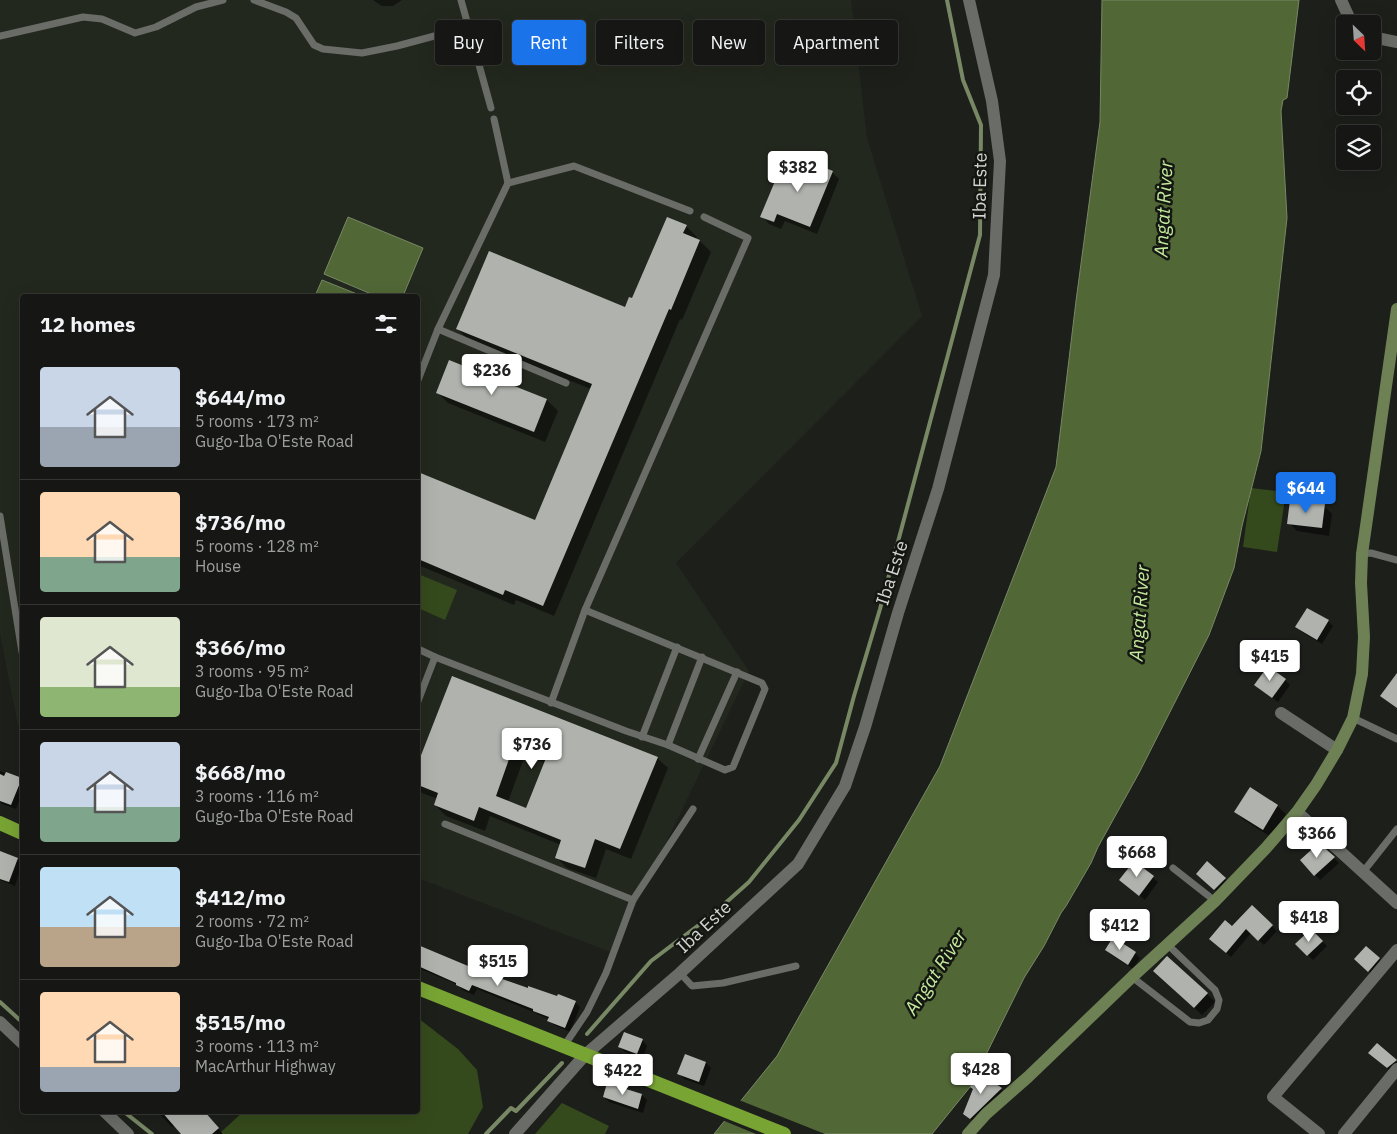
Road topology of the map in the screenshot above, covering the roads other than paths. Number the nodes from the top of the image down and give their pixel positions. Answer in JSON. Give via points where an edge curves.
{"nodes":[{"id":1,"x":224,"y":0,"type":"edge"},
{"id":2,"x":254,"y":0,"type":"edge"},
{"id":3,"x":461,"y":0,"type":"edge"},
{"id":4,"x":969,"y":0,"type":"edge"},
{"id":5,"x":1341,"y":0,"type":"edge"},
{"id":6,"x":1348,"y":15,"type":"edge"},
{"id":7,"x":466,"y":20,"type":"edge"},
{"id":8,"x":435,"y":35,"type":"edge"},
{"id":9,"x":0,"y":36,"type":"edge"},
{"id":10,"x":1381,"y":39,"type":"edge"},
{"id":11,"x":1397,"y":42,"type":"edge"},
{"id":12,"x":479,"y":65,"type":"edge"},
{"id":13,"x":491,"y":108,"type":"dead end"},
{"id":14,"x":494,"y":120,"type":"dead end"},
{"id":15,"x":508,"y":183,"type":"junction"},
{"id":16,"x":690,"y":211,"type":"dead end"},
{"id":17,"x":704,"y":217,"type":"dead end"},
{"id":18,"x":1397,"y":309,"type":"edge"},
{"id":19,"x":438,"y":330,"type":"junction"},
{"id":20,"x":420,"y":375,"type":"edge"},
{"id":21,"x":566,"y":383,"type":"dead end"},
{"id":22,"x":0,"y":516,"type":"edge"},
{"id":23,"x":1362,"y":554,"type":"junction"},
{"id":24,"x":1397,"y":560,"type":"edge"},
{"id":25,"x":585,"y":610,"type":"junction"},
{"id":26,"x":20,"y":640,"type":"edge"},
{"id":27,"x":677,"y":647,"type":"junction"},
{"id":28,"x":420,"y":650,"type":"edge"},
{"id":29,"x":435,"y":657,"type":"junction"},
{"id":30,"x":702,"y":657,"type":"junction"},
{"id":31,"x":737,"y":672,"type":"junction"},
{"id":32,"x":420,"y":696,"type":"edge"},
{"id":33,"x":551,"y":702,"type":"junction"},
{"id":34,"x":1281,"y":713,"type":"dead end"},
{"id":35,"x":1353,"y":718,"type":"junction"},
{"id":36,"x":642,"y":737,"type":"junction"},
{"id":37,"x":1397,"y":739,"type":"edge"},
{"id":38,"x":668,"y":746,"type":"junction"},
{"id":39,"x":1338,"y":750,"type":"junction"},
{"id":40,"x":698,"y":759,"type":"junction"},
{"id":41,"x":693,"y":809,"type":"dead end"},
{"id":42,"x":1297,"y":812,"type":"junction"},
{"id":43,"x":0,"y":823,"type":"edge"},
{"id":44,"x":445,"y":824,"type":"dead end"},
{"id":45,"x":1397,"y":829,"type":"edge"},
{"id":46,"x":20,"y":832,"type":"edge"},
{"id":47,"x":1173,"y":868,"type":"dead end"},
{"id":48,"x":1362,"y":872,"type":"junction"},
{"id":49,"x":633,"y":900,"type":"junction"},
{"id":50,"x":1215,"y":901,"type":"junction"},
{"id":51,"x":1397,"y":903,"type":"edge"},
{"id":52,"x":1167,"y":944,"type":"junction"},
{"id":53,"x":1397,"y":950,"type":"edge"},
{"id":54,"x":796,"y":966,"type":"dead end"},
{"id":55,"x":680,"y":973,"type":"junction"},
{"id":56,"x":1132,"y":976,"type":"junction"},
{"id":57,"x":420,"y":989,"type":"edge"},
{"id":58,"x":0,"y":1022,"type":"edge"},
{"id":59,"x":20,"y":1042,"type":"edge"},
{"id":60,"x":564,"y":1047,"type":"junction"},
{"id":61,"x":585,"y":1055,"type":"junction"},
{"id":62,"x":1397,"y":1069,"type":"edge"},
{"id":63,"x":107,"y":1114,"type":"edge"},
{"id":64,"x":128,"y":1134,"type":"edge"},
{"id":65,"x":515,"y":1134,"type":"edge"},
{"id":66,"x":784,"y":1134,"type":"edge"},
{"id":67,"x":968,"y":1134,"type":"edge"},
{"id":68,"x":1319,"y":1134,"type":"edge"},
{"id":69,"x":1344,"y":1134,"type":"edge"}],
"edges":[{"from":1,"to":9,"type":"lane","via":[[196,7],[156,27],[135,33],[102,19],[83,17]]},
{"from":2,"to":8,"type":"lane","via":[[296,18],[314,45],[323,50],[362,53]]},
{"from":3,"to":7,"type":"lane"},
{"from":4,"to":55,"type":"street","name":"Iba Este","via":[[992,101],[1000,161],[994,275],[938,489],[845,786],[798,864]]},
{"from":5,"to":6,"type":"street"},
{"from":10,"to":11,"type":"street"},
{"from":12,"to":13,"type":"lane"},
{"from":14,"to":15,"type":"lane"},
{"from":15,"to":16,"type":"lane","via":[[574,166]]},
{"from":15,"to":19,"type":"lane"},
{"from":17,"to":25,"type":"lane","via":[[748,238]]},
{"from":18,"to":23,"type":"main road"},
{"from":19,"to":20,"type":"lane"},
{"from":19,"to":21,"type":"lane"},
{"from":22,"to":26,"type":"lane"},
{"from":23,"to":24,"type":"lane","via":[[1371,553]]},
{"from":23,"to":35,"type":"main road","via":[[1363,656]]},
{"from":25,"to":27,"type":"lane"},
{"from":25,"to":33,"type":"lane"},
{"from":27,"to":30,"type":"lane"},
{"from":27,"to":36,"type":"lane"},
{"from":28,"to":29,"type":"lane"},
{"from":29,"to":32,"type":"lane"},
{"from":29,"to":33,"type":"lane"},
{"from":30,"to":31,"type":"lane"},
{"from":30,"to":38,"type":"lane"},
{"from":31,"to":40,"type":"lane"},
{"from":31,"to":40,"type":"lane","via":[[762,683],[765,689],[733,766],[725,770]]},
{"from":33,"to":36,"type":"lane"},
{"from":34,"to":39,"type":"street"},
{"from":35,"to":37,"type":"lane"},
{"from":35,"to":39,"type":"main road"},
{"from":36,"to":38,"type":"lane"},
{"from":38,"to":40,"type":"lane"},
{"from":39,"to":42,"type":"main road"},
{"from":41,"to":49,"type":"lane"},
{"from":42,"to":48,"type":"street"},
{"from":42,"to":50,"type":"main road"},
{"from":43,"to":46,"type":"highway"},
{"from":44,"to":49,"type":"lane"},
{"from":45,"to":48,"type":"lane"},
{"from":47,"to":50,"type":"lane"},
{"from":48,"to":51,"type":"street"},
{"from":49,"to":60,"type":"lane","via":[[606,973],[587,1012]]},
{"from":50,"to":52,"type":"main road"},
{"from":52,"to":56,"type":"main road"},
{"from":52,"to":56,"type":"lane","via":[[1216,990],[1220,1000],[1208,1020],[1190,1022]]},
{"from":53,"to":68,"type":"street","via":[[1273,1097]]},
{"from":54,"to":55,"type":"lane","via":[[723,983],[692,986]]},
{"from":55,"to":61,"type":"street","name":"Iba Este"},
{"from":56,"to":67,"type":"main road"},
{"from":57,"to":60,"type":"highway"},
{"from":58,"to":59,"type":"street"},
{"from":60,"to":61,"type":"highway"},
{"from":61,"to":65,"type":"street","name":"Iba Este"},
{"from":61,"to":66,"type":"highway"},
{"from":62,"to":69,"type":"street"},
{"from":63,"to":64,"type":"street"}]}
